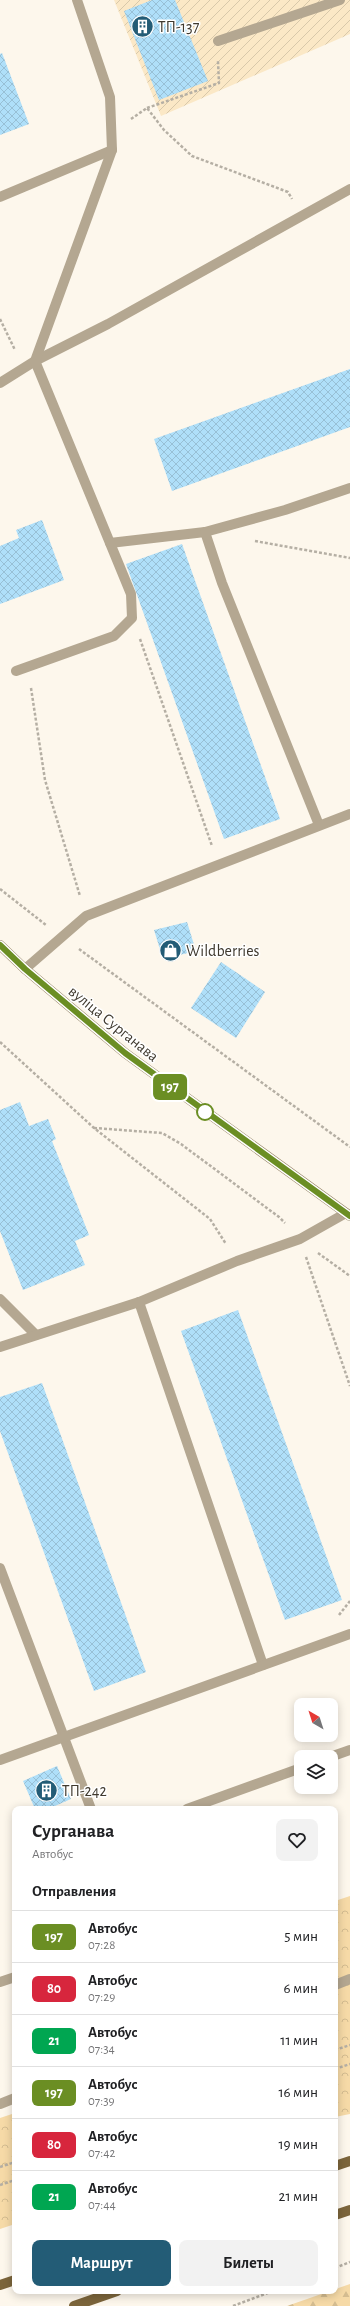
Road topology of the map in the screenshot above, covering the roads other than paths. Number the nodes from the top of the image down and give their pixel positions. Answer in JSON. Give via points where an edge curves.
{"nodes":[{"id":1,"x":77,"y":0,"type":"edge"},
{"id":2,"x":340,"y":0,"type":"edge"},
{"id":3,"x":218,"y":41,"type":"road end"},
{"id":4,"x":112,"y":150,"type":"junction"},
{"id":5,"x":350,"y":189,"type":"edge"},
{"id":6,"x":0,"y":197,"type":"edge"},
{"id":7,"x":35,"y":361,"type":"junction"},
{"id":8,"x":0,"y":383,"type":"edge"},
{"id":9,"x":350,"y":488,"type":"edge"},
{"id":10,"x":205,"y":532,"type":"junction"},
{"id":11,"x":110,"y":543,"type":"junction"},
{"id":12,"x":16,"y":671,"type":"dead end"},
{"id":13,"x":350,"y":814,"type":"edge"},
{"id":14,"x":319,"y":825,"type":"junction"},
{"id":15,"x":0,"y":945,"type":"edge"},
{"id":16,"x":25,"y":969,"type":"junction"},
{"id":17,"x":348,"y":1214,"type":"edge"},
{"id":18,"x":0,"y":1299,"type":"edge"},
{"id":19,"x":139,"y":1302,"type":"junction"},
{"id":20,"x":36,"y":1335,"type":"junction"},
{"id":21,"x":0,"y":1347,"type":"edge"},
{"id":22,"x":0,"y":1568,"type":"edge"},
{"id":23,"x":350,"y":1634,"type":"edge"},
{"id":24,"x":263,"y":1665,"type":"junction"},
{"id":25,"x":65,"y":1737,"type":"junction"},
{"id":26,"x":350,"y":1750,"type":"edge"},
{"id":27,"x":338,"y":1754,"type":"edge"},
{"id":28,"x":0,"y":1760,"type":"edge"},
{"id":29,"x":294,"y":1771,"type":"edge"},
{"id":30,"x":90,"y":1806,"type":"edge"},
{"id":31,"x":195,"y":1806,"type":"edge"},
{"id":32,"x":12,"y":1977,"type":"edge"},
{"id":33,"x":350,"y":1979,"type":"edge"},
{"id":34,"x":0,"y":1982,"type":"edge"},
{"id":35,"x":338,"y":1983,"type":"edge"},
{"id":36,"x":12,"y":2099,"type":"edge"},
{"id":37,"x":0,"y":2104,"type":"edge"},
{"id":38,"x":350,"y":2161,"type":"edge"},
{"id":39,"x":338,"y":2165,"type":"edge"},
{"id":40,"x":350,"y":2210,"type":"edge"},
{"id":41,"x":338,"y":2214,"type":"edge"},
{"id":42,"x":12,"y":2281,"type":"edge"},
{"id":43,"x":0,"y":2285,"type":"edge"},
{"id":44,"x":108,"y":2294,"type":"edge"},
{"id":45,"x":74,"y":2306,"type":"edge"}],
"edges":[{"from":1,"to":4,"type":"lane","via":[[110,97]]},
{"from":2,"to":3,"type":"lane"},
{"from":4,"to":6,"type":"lane"},
{"from":4,"to":7,"type":"lane"},
{"from":5,"to":7,"type":"lane","via":[[108,324]]},
{"from":7,"to":8,"type":"lane"},
{"from":7,"to":11,"type":"lane"},
{"from":9,"to":10,"type":"lane","via":[[285,510]]},
{"from":10,"to":11,"type":"lane"},
{"from":10,"to":14,"type":"lane","via":[[222,583]]},
{"from":11,"to":12,"type":"lane","via":[[131,594],[132,618],[114,636]]},
{"from":13,"to":14,"type":"lane"},
{"from":14,"to":16,"type":"lane","via":[[86,916]]},
{"from":15,"to":16,"type":"main road","name":"вуліца Сурганава"},
{"from":16,"to":17,"type":"main road","name":"вуліца Сурганава","via":[[125,1053]]},
{"from":17,"to":19,"type":"lane","via":[[300,1239],[237,1261]]},
{"from":18,"to":20,"type":"lane"},
{"from":19,"to":20,"type":"lane"},
{"from":19,"to":24,"type":"lane"},
{"from":20,"to":21,"type":"lane"},
{"from":22,"to":25,"type":"lane"},
{"from":23,"to":24,"type":"lane"},
{"from":24,"to":25,"type":"lane"},
{"from":25,"to":28,"type":"lane"},
{"from":25,"to":30,"type":"lane"},
{"from":26,"to":27,"type":"lane"},
{"from":29,"to":31,"type":"lane"},
{"from":32,"to":34,"type":"lane"},
{"from":33,"to":35,"type":"lane"},
{"from":36,"to":37,"type":"lane"},
{"from":38,"to":39,"type":"main road"},
{"from":40,"to":41,"type":"main road"},
{"from":42,"to":43,"type":"main road"},
{"from":44,"to":45,"type":"main road"}]}
